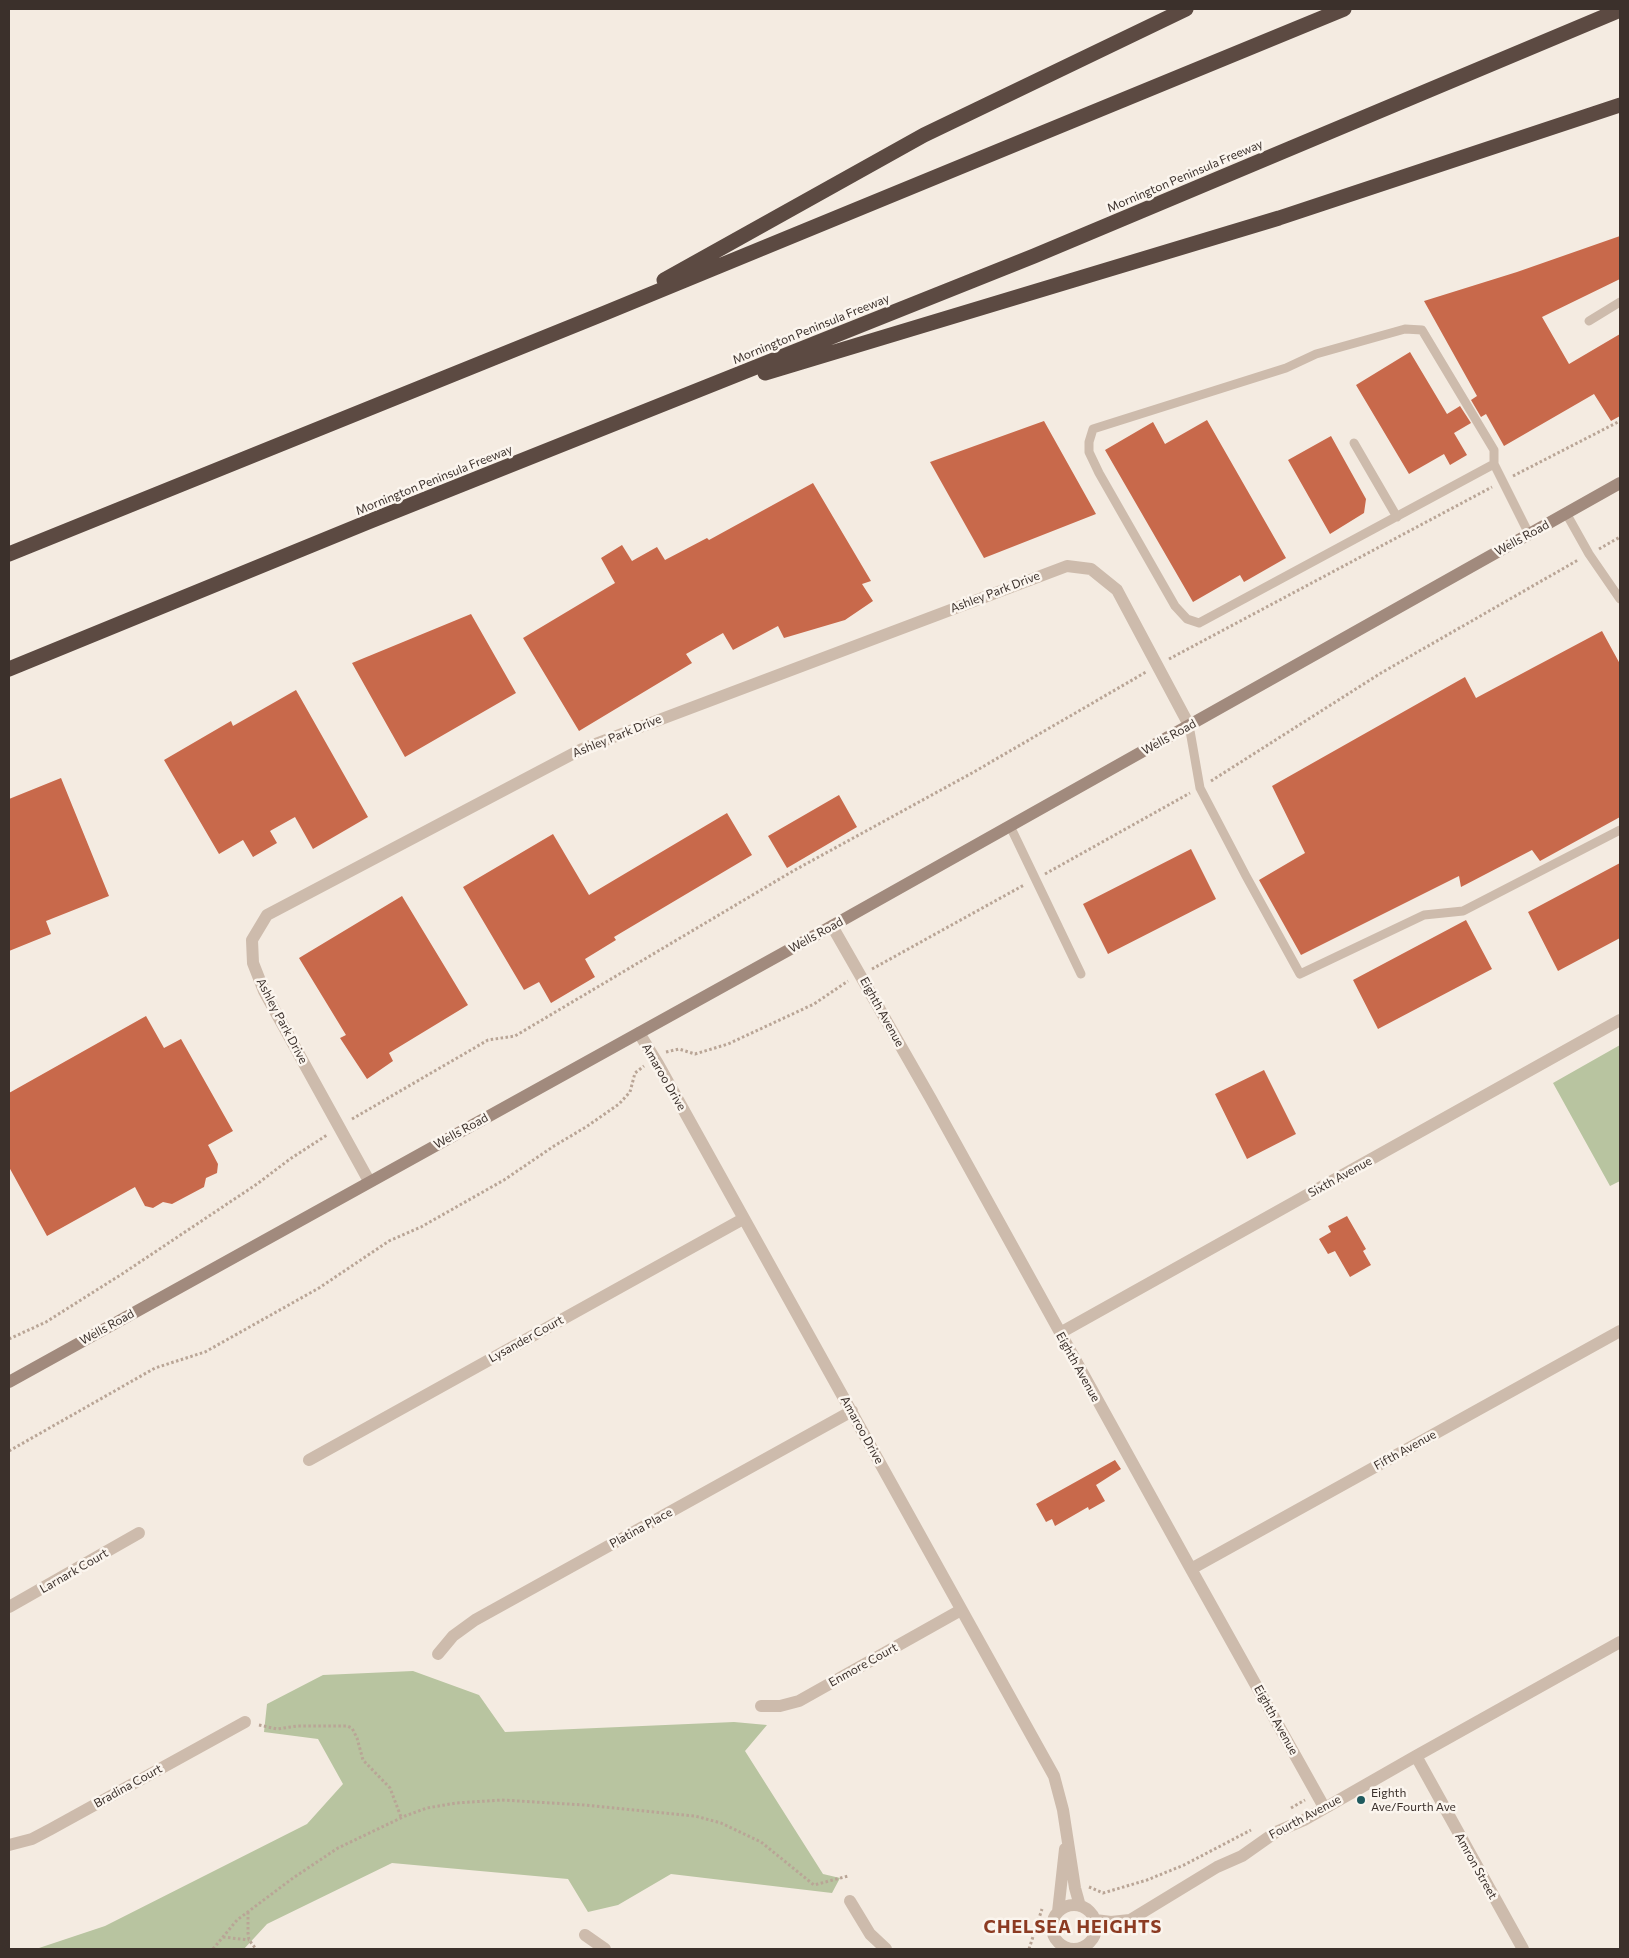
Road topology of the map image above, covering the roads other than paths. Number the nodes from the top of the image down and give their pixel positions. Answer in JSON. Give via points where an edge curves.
{"nodes":[{"id":1,"x":1186,"y":9,"type":"edge"},
{"id":2,"x":1344,"y":9,"type":"edge"},
{"id":3,"x":1620,"y":10,"type":"edge"},
{"id":4,"x":1620,"y":105,"type":"edge"},
{"id":5,"x":1620,"y":302,"type":"edge"},
{"id":6,"x":604,"y":313,"type":"junction"},
{"id":7,"x":1589,"y":321,"type":"dead end"},
{"id":8,"x":668,"y":402,"type":"junction"},
{"id":9,"x":1354,"y":443,"type":"dead end"},
{"id":10,"x":1494,"y":464,"type":"junction"},
{"id":11,"x":1620,"y":484,"type":"edge"},
{"id":12,"x":1566,"y":513,"type":"junction"},
{"id":13,"x":1397,"y":517,"type":"junction"},
{"id":14,"x":1529,"y":534,"type":"junction"},
{"id":15,"x":9,"y":554,"type":"edge"},
{"id":16,"x":1620,"y":600,"type":"edge"},
{"id":17,"x":9,"y":669,"type":"edge"},
{"id":18,"x":1189,"y":725,"type":"junction"},
{"id":19,"x":1010,"y":826,"type":"junction"},
{"id":20,"x":1620,"y":830,"type":"edge"},
{"id":21,"x":832,"y":926,"type":"junction"},
{"id":22,"x":1081,"y":974,"type":"dead end"},
{"id":23,"x":1620,"y":1020,"type":"edge"},
{"id":24,"x":639,"y":1033,"type":"junction"},
{"id":25,"x":369,"y":1181,"type":"junction"},
{"id":26,"x":743,"y":1218,"type":"junction"},
{"id":27,"x":1620,"y":1331,"type":"edge"},
{"id":28,"x":1060,"y":1333,"type":"junction"},
{"id":29,"x":9,"y":1382,"type":"edge"},
{"id":30,"x":852,"y":1411,"type":"junction"},
{"id":31,"x":309,"y":1460,"type":"dead end"},
{"id":32,"x":139,"y":1533,"type":"dead end"},
{"id":33,"x":1190,"y":1569,"type":"junction"},
{"id":34,"x":9,"y":1607,"type":"edge"},
{"id":35,"x":961,"y":1610,"type":"junction"},
{"id":36,"x":1620,"y":1642,"type":"edge"},
{"id":37,"x":438,"y":1654,"type":"dead end"},
{"id":38,"x":762,"y":1706,"type":"dead end"},
{"id":39,"x":245,"y":1722,"type":"road end"},
{"id":40,"x":1416,"y":1756,"type":"junction"},
{"id":41,"x":1324,"y":1807,"type":"junction"},
{"id":42,"x":1067,"y":1834,"type":"junction"},
{"id":43,"x":9,"y":1845,"type":"edge"},
{"id":44,"x":850,"y":1901,"type":"dead end"},
{"id":45,"x":1080,"y":1906,"type":"junction"},
{"id":46,"x":1058,"y":1912,"type":"junction"},
{"id":47,"x":1094,"y":1920,"type":"junction"},
{"id":48,"x":585,"y":1935,"type":"dead end"},
{"id":49,"x":1053,"y":1944,"type":"edge"},
{"id":50,"x":1093,"y":1945,"type":"edge"},
{"id":51,"x":605,"y":1949,"type":"edge"},
{"id":52,"x":886,"y":1949,"type":"edge"},
{"id":53,"x":1075,"y":1949,"type":"edge"},
{"id":54,"x":1523,"y":1949,"type":"edge"}],
"edges":[{"from":1,"to":6,"type":"highway","via":[[924,135]]},
{"from":2,"to":6,"type":"highway"},
{"from":3,"to":8,"type":"highway","name":"Mornington Peninsula Freeway","via":[[1034,256]]},
{"from":4,"to":8,"type":"highway","via":[[1278,218]]},
{"from":5,"to":7,"type":"lane"},
{"from":6,"to":15,"type":"highway"},
{"from":8,"to":17,"type":"highway","name":"Mornington Peninsula Freeway"},
{"from":9,"to":13,"type":"lane"},
{"from":10,"to":13,"type":"lane"},
{"from":10,"to":13,"type":"lane","via":[[1494,450],[1422,330],[1405,329],[1316,354],[1286,368],[1093,429],[1089,442],[1089,452],[1175,606],[1187,619],[1199,623]]},
{"from":10,"to":14,"type":"lane"},
{"from":11,"to":12,"type":"main road","name":"Wells Road"},
{"from":12,"to":14,"type":"main road","name":"Wells Road"},
{"from":12,"to":16,"type":"lane"},
{"from":14,"to":18,"type":"main road","name":"Wells Road"},
{"from":18,"to":19,"type":"main road","name":"Wells Road"},
{"from":18,"to":20,"type":"lane","via":[[1200,788],[1300,974],[1424,915],[1463,911]]},
{"from":18,"to":25,"type":"street","name":"Ashley Park Drive","via":[[1116,590],[1092,568],[1067,566],[582,749],[266,915],[252,940],[253,963],[264,991]]},
{"from":19,"to":21,"type":"main road","name":"Wells Road"},
{"from":19,"to":22,"type":"lane"},
{"from":21,"to":24,"type":"main road","name":"Wells Road"},
{"from":21,"to":28,"type":"street","name":"Eighth Avenue"},
{"from":23,"to":28,"type":"street","name":"Sixth Avenue"},
{"from":24,"to":25,"type":"main road","name":"Wells Road"},
{"from":24,"to":26,"type":"street","name":"Amaroo Drive"},
{"from":25,"to":29,"type":"main road","name":"Wells Road"},
{"from":26,"to":30,"type":"street","name":"Amaroo Drive"},
{"from":26,"to":31,"type":"street","name":"Lysander Court"},
{"from":27,"to":33,"type":"street","name":"Fifth Avenue"},
{"from":28,"to":33,"type":"street","name":"Eighth Avenue"},
{"from":30,"to":35,"type":"street","name":"Amaroo Drive"},
{"from":30,"to":37,"type":"street","name":"Platina Place","via":[[475,1620],[453,1636]]},
{"from":32,"to":34,"type":"street","name":"Larnark Court"},
{"from":33,"to":41,"type":"street","name":"Eighth Avenue"},
{"from":35,"to":38,"type":"street","name":"Enmore Court","via":[[799,1700],[780,1706]]},
{"from":35,"to":42,"type":"street","name":"Amaroo Drive","via":[[1054,1776]]},
{"from":36,"to":40,"type":"street","name":"Fourth Avenue"},
{"from":39,"to":43,"type":"street","name":"Bradina Court","via":[[32,1839]]},
{"from":40,"to":41,"type":"street","name":"Fourth Avenue"},
{"from":40,"to":54,"type":"street","name":"Amron Street"},
{"from":41,"to":47,"type":"street","name":"Fourth Avenue","via":[[1276,1832],[1242,1856],[1217,1867],[1130,1920]]},
{"from":42,"to":45,"type":"street","name":"Amaroo Drive"},
{"from":42,"to":46,"type":"street","name":"Amaroo Drive"},
{"from":44,"to":52,"type":"street","via":[[870,1934]]},
{"from":45,"to":46,"type":"street","via":[[1068,1905]]},
{"from":45,"to":47,"type":"street"},
{"from":46,"to":49,"type":"street","via":[[1052,1928]]},
{"from":47,"to":50,"type":"street"},
{"from":48,"to":51,"type":"street"},
{"from":49,"to":53,"type":"street"},
{"from":50,"to":53,"type":"street"}]}
